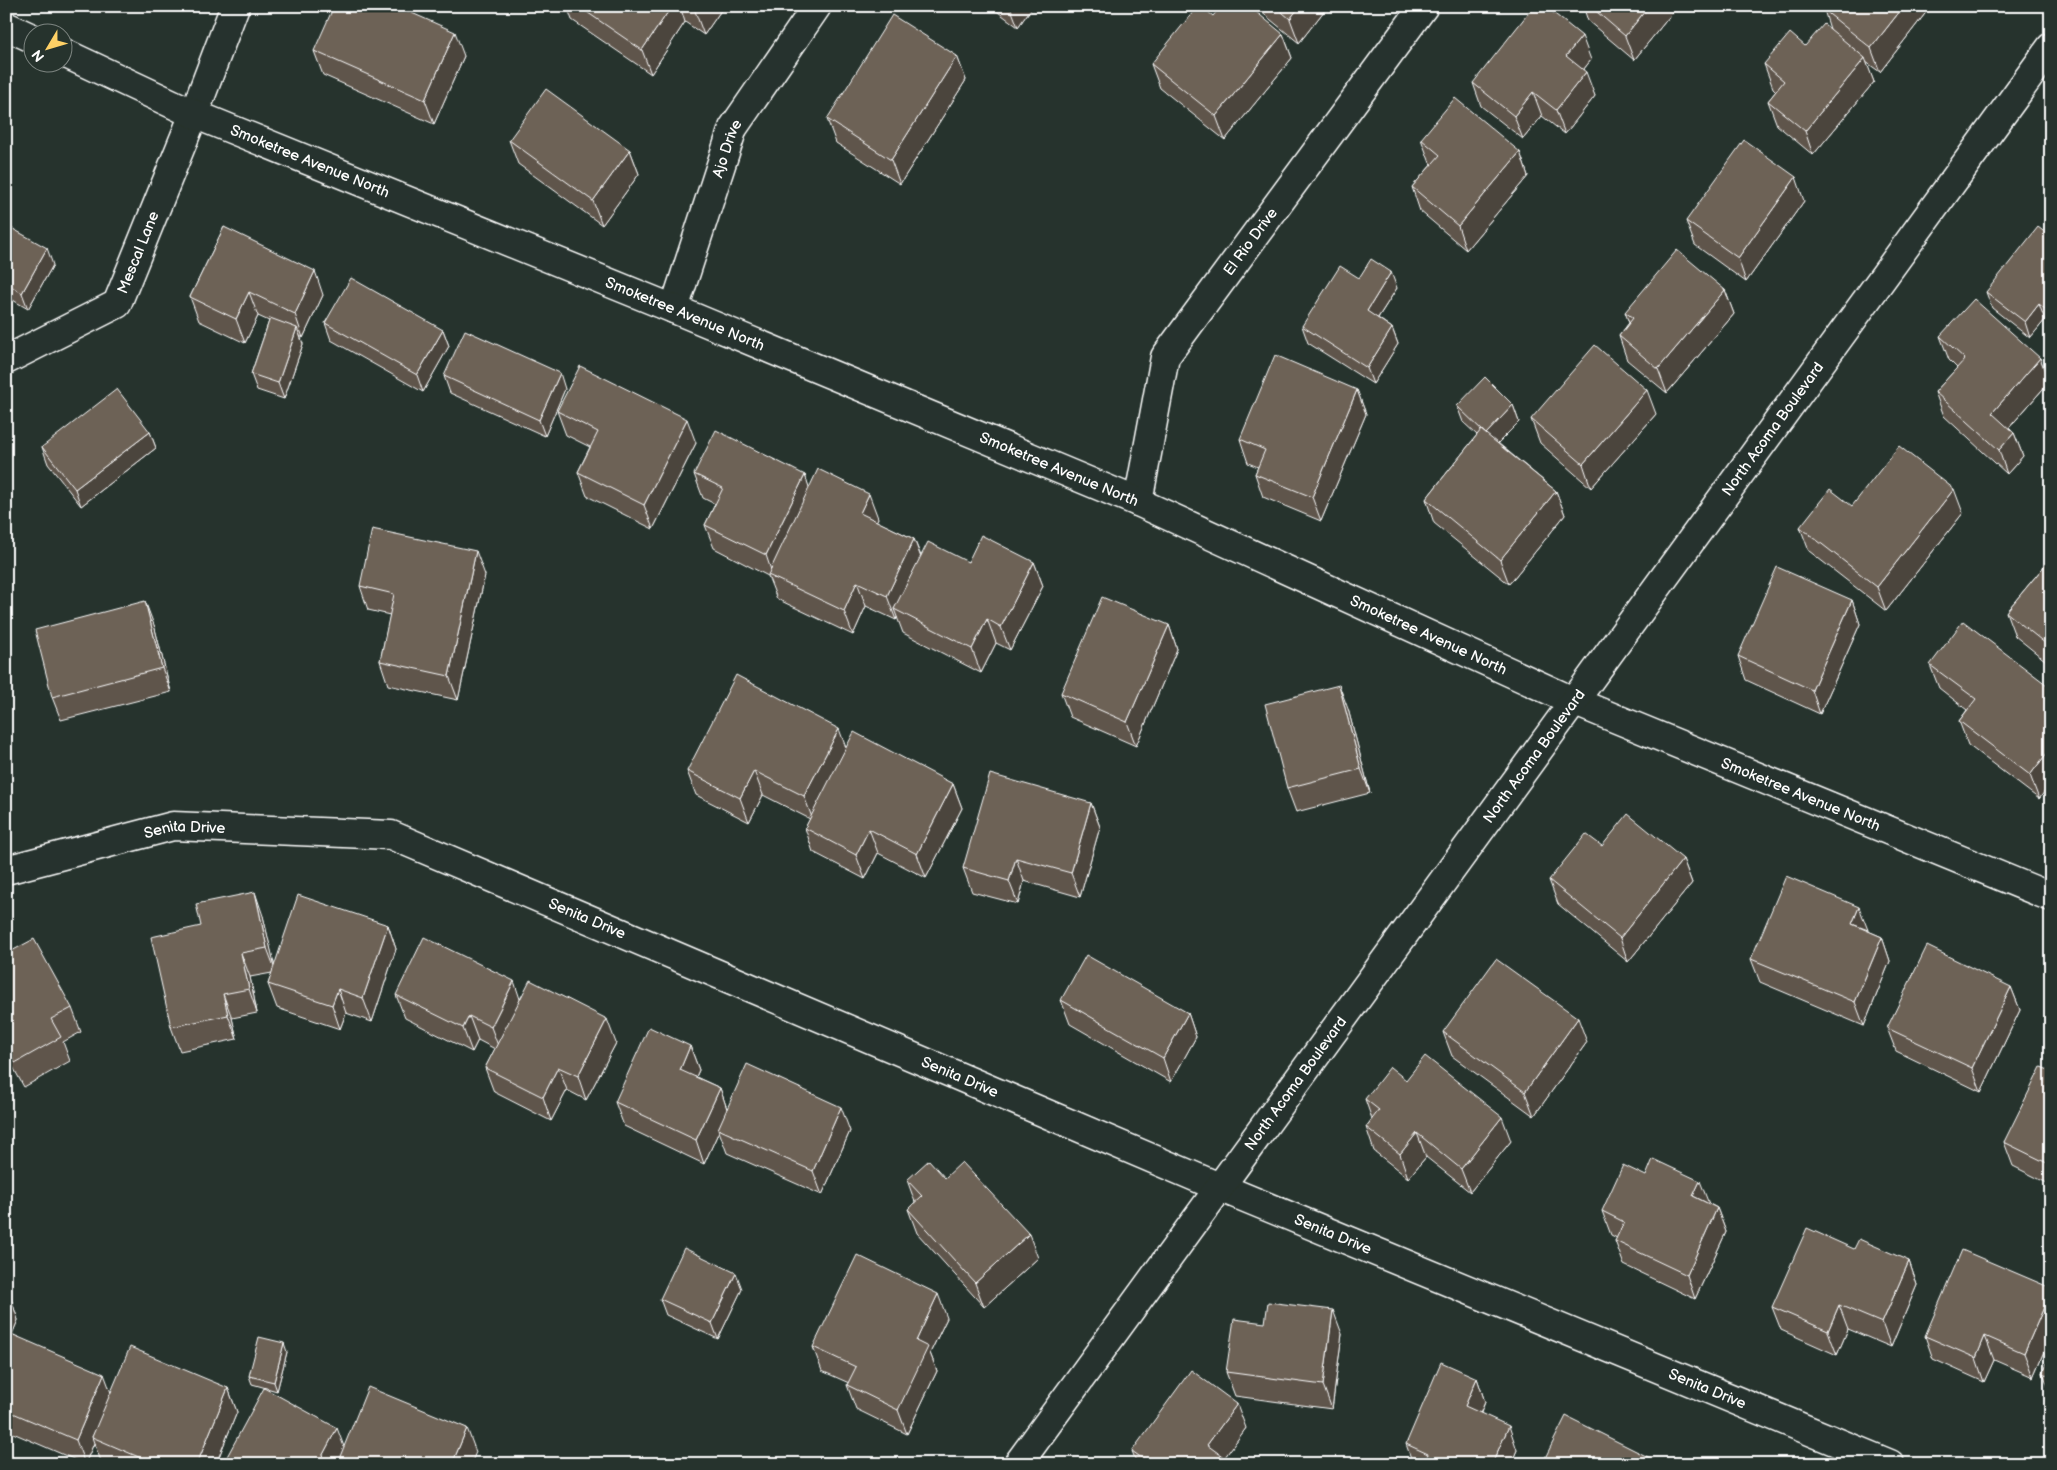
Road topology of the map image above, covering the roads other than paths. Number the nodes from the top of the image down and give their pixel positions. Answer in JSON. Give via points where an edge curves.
{"nodes":[{"id":1,"x":235,"y":6,"type":"edge"},
{"id":2,"x":817,"y":6,"type":"edge"},
{"id":3,"x":1424,"y":6,"type":"edge"},
{"id":4,"x":6,"y":26,"type":"edge"},
{"id":5,"x":22,"y":33,"type":"edge"},
{"id":6,"x":2051,"y":47,"type":"edge"},
{"id":7,"x":72,"y":57,"type":"edge"},
{"id":8,"x":194,"y":114,"type":"junction"},
{"id":9,"x":674,"y":309,"type":"junction"},
{"id":10,"x":6,"y":360,"type":"edge"},
{"id":11,"x":1138,"y":502,"type":"junction"},
{"id":12,"x":1573,"y":701,"type":"junction"},
{"id":13,"x":6,"y":870,"type":"edge"},
{"id":14,"x":2051,"y":897,"type":"edge"},
{"id":15,"x":1219,"y":1187,"type":"junction"},
{"id":16,"x":1018,"y":1464,"type":"edge"},
{"id":17,"x":1890,"y":1464,"type":"edge"}],
"edges":[{"from":1,"to":8,"type":"street","name":"Mescal Lane"},
{"from":2,"to":9,"type":"street","name":"Ajo Drive","via":[[733,128]]},
{"from":3,"to":11,"type":"street","name":"El Rio Drive","via":[[1165,356]]},
{"from":4,"to":5,"type":"street"},
{"from":6,"to":12,"type":"street","name":"North Acoma Boulevard"},
{"from":7,"to":8,"type":"street","name":"Smoketree Avenue North"},
{"from":8,"to":9,"type":"street","name":"Smoketree Avenue North"},
{"from":8,"to":10,"type":"street","name":"Mescal Lane","via":[[116,304]]},
{"from":9,"to":11,"type":"street","name":"Smoketree Avenue North"},
{"from":11,"to":12,"type":"street","name":"Smoketree Avenue North"},
{"from":12,"to":14,"type":"street","name":"Smoketree Avenue North"},
{"from":12,"to":15,"type":"street","name":"North Acoma Boulevard"},
{"from":13,"to":15,"type":"street","name":"Senita Drive","via":[[173,826],[391,835]]},
{"from":15,"to":16,"type":"street","name":"North Acoma Boulevard"},
{"from":15,"to":17,"type":"street","name":"Senita Drive"}]}
